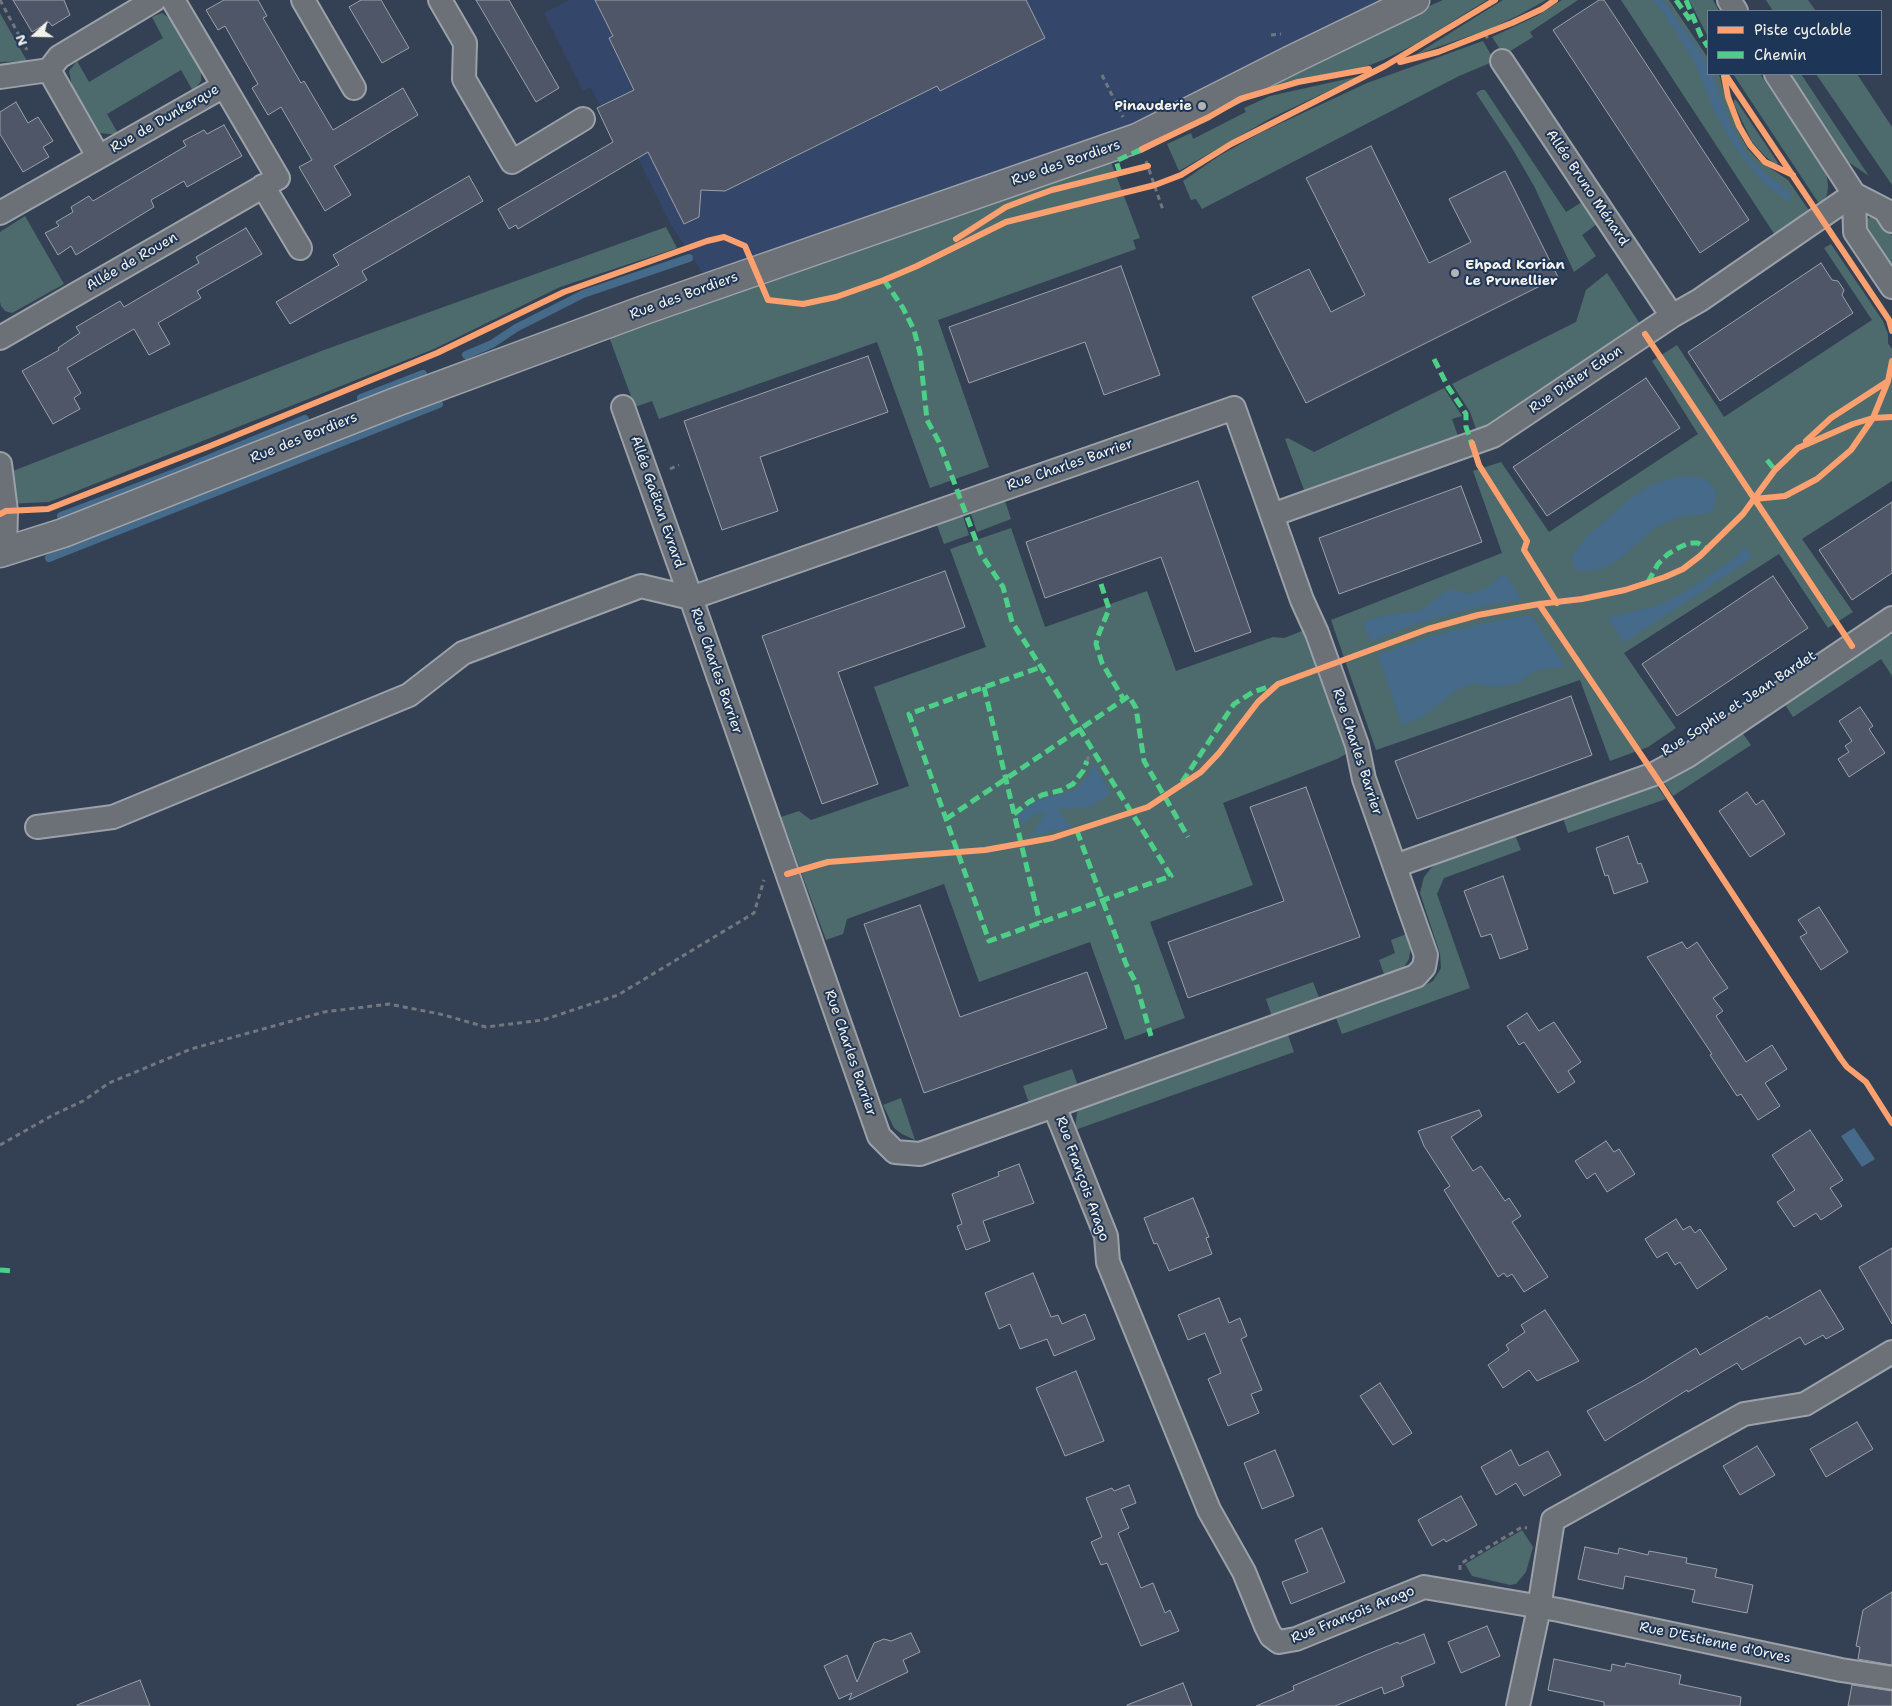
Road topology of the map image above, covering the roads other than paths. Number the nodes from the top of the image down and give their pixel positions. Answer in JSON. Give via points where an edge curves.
{"nodes":[{"id":1,"x":154,"y":0,"type":"edge"},
{"id":2,"x":173,"y":0,"type":"edge"},
{"id":3,"x":303,"y":0,"type":"edge"},
{"id":4,"x":440,"y":0,"type":"edge"},
{"id":5,"x":1415,"y":0,"type":"edge"},
{"id":6,"x":1502,"y":60,"type":"dead end"},
{"id":7,"x":49,"y":70,"type":"junction"},
{"id":8,"x":1777,"y":75,"type":"edge"},
{"id":9,"x":0,"y":77,"type":"edge"},
{"id":10,"x":224,"y":86,"type":"junction"},
{"id":11,"x":354,"y":88,"type":"dead end"},
{"id":12,"x":583,"y":119,"type":"dead end"},
{"id":13,"x":98,"y":156,"type":"junction"},
{"id":14,"x":263,"y":186,"type":"junction"},
{"id":15,"x":1854,"y":194,"type":"junction"},
{"id":16,"x":0,"y":213,"type":"edge"},
{"id":17,"x":1892,"y":221,"type":"edge"},
{"id":18,"x":300,"y":248,"type":"dead end"},
{"id":19,"x":1892,"y":287,"type":"edge"},
{"id":20,"x":1672,"y":316,"type":"junction"},
{"id":21,"x":0,"y":338,"type":"edge"},
{"id":22,"x":624,"y":407,"type":"dead end"},
{"id":23,"x":0,"y":464,"type":"edge"},
{"id":24,"x":1272,"y":515,"type":"junction"},
{"id":25,"x":2,"y":552,"type":"edge"},
{"id":26,"x":690,"y":598,"type":"junction"},
{"id":27,"x":1892,"y":618,"type":"edge"},
{"id":28,"x":37,"y":828,"type":"dead end"},
{"id":29,"x":1395,"y":866,"type":"junction"},
{"id":30,"x":1054,"y":1106,"type":"junction"},
{"id":31,"x":1892,"y":1352,"type":"edge"},
{"id":32,"x":1539,"y":1608,"type":"junction"},
{"id":33,"x":1892,"y":1678,"type":"edge"},
{"id":34,"x":1518,"y":1706,"type":"edge"}],
"edges":[{"from":1,"to":7,"type":"street","via":[[59,57]]},
{"from":2,"to":10,"type":"street","name":"Rue de Dunkerque"},
{"from":3,"to":11,"type":"street"},
{"from":4,"to":12,"type":"street","via":[[465,43],[464,79],[512,162]]},
{"from":5,"to":25,"type":"street","name":"Rue des Bordiers","via":[[1137,138],[644,310],[396,402],[64,533]]},
{"from":6,"to":20,"type":"street","name":"Allée Bruno Ménard"},
{"from":7,"to":9,"type":"street"},
{"from":7,"to":13,"type":"street","name":"Rue de Dunkerque"},
{"from":8,"to":15,"type":"street"},
{"from":10,"to":13,"type":"street","name":"Rue de Dunkerque"},
{"from":10,"to":14,"type":"street","name":"Allée de Rouen","via":[[278,178]]},
{"from":13,"to":16,"type":"street","name":"Rue de Dunkerque"},
{"from":14,"to":18,"type":"street"},
{"from":14,"to":21,"type":"street","name":"Allée de Rouen"},
{"from":15,"to":17,"type":"street","via":[[1885,210]]},
{"from":15,"to":19,"type":"street","via":[[1855,232]]},
{"from":15,"to":20,"type":"street","name":"Rue Didier Edon"},
{"from":20,"to":24,"type":"street","name":"Rue Didier Edon","via":[[1493,436]]},
{"from":22,"to":26,"type":"street","name":"Allée Gaëtan Evrard"},
{"from":23,"to":25,"type":"street","via":[[6,511]]},
{"from":24,"to":26,"type":"street","name":"Rue Charles Barrier","via":[[1234,408]]},
{"from":24,"to":29,"type":"street","name":"Rue Charles Barrier","via":[[1357,745],[1364,779]]},
{"from":26,"to":28,"type":"street","via":[[640,586],[463,653],[409,695],[113,817]]},
{"from":26,"to":30,"type":"street","name":"Rue Charles Barrier","via":[[879,1136],[895,1152],[920,1154]]},
{"from":27,"to":29,"type":"street","name":"Rue Sophie et Jean Bardet","via":[[1689,755],[1654,774]]},
{"from":29,"to":30,"type":"street","name":"Rue Charles Barrier","via":[[1426,955],[1424,967],[1416,976]]},
{"from":30,"to":32,"type":"street","name":"Rue François Arago","via":[[1106,1236],[1108,1262],[1206,1501],[1244,1572],[1271,1636],[1278,1642],[1296,1640],[1424,1587]]},
{"from":31,"to":32,"type":"street","via":[[1805,1404],[1744,1414],[1553,1520]]},
{"from":32,"to":33,"type":"street","name":"Rue D'Estienne d'Orves"},
{"from":32,"to":34,"type":"street"}]}
